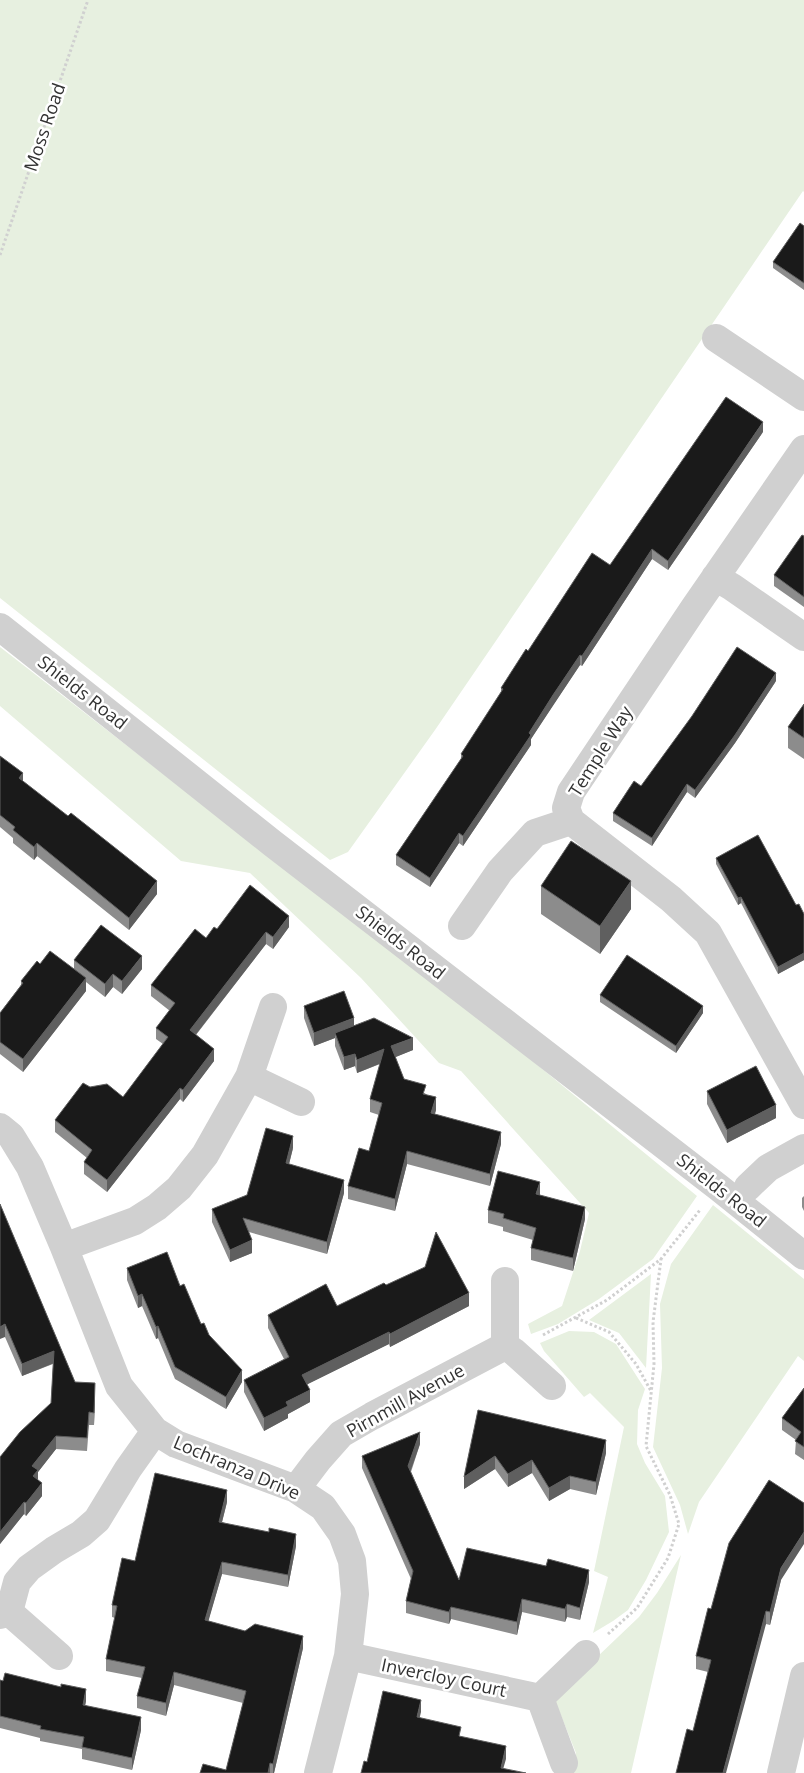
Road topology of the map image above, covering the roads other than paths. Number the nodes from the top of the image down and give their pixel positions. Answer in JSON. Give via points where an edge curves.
{"nodes":[{"id":1,"x":716,"y":338,"type":"dead end"},
{"id":2,"x":804,"y":397,"type":"edge"},
{"id":3,"x":804,"y":449,"type":"edge"},
{"id":4,"x":714,"y":578,"type":"junction"},
{"id":5,"x":0,"y":627,"type":"edge"},
{"id":6,"x":804,"y":637,"type":"edge"},
{"id":7,"x":571,"y":821,"type":"junction"},
{"id":8,"x":462,"y":926,"type":"dead end"},
{"id":9,"x":273,"y":1007,"type":"dead end"},
{"id":10,"x":249,"y":1077,"type":"junction"},
{"id":11,"x":301,"y":1102,"type":"dead end"},
{"id":12,"x":804,"y":1105,"type":"edge"},
{"id":13,"x":0,"y":1127,"type":"edge"},
{"id":14,"x":804,"y":1148,"type":"edge"},
{"id":15,"x":748,"y":1187,"type":"dead end"},
{"id":16,"x":64,"y":1247,"type":"junction"},
{"id":17,"x":804,"y":1256,"type":"edge"},
{"id":18,"x":505,"y":1281,"type":"dead end"},
{"id":19,"x":509,"y":1349,"type":"junction"},
{"id":20,"x":552,"y":1386,"type":"dead end"},
{"id":21,"x":155,"y":1430,"type":"junction"},
{"id":22,"x":296,"y":1489,"type":"junction"},
{"id":23,"x":5,"y":1614,"type":"edge"},
{"id":24,"x":586,"y":1654,"type":"road end"},
{"id":25,"x":59,"y":1656,"type":"dead end"},
{"id":26,"x":348,"y":1656,"type":"junction"},
{"id":27,"x":804,"y":1676,"type":"edge"},
{"id":28,"x":540,"y":1698,"type":"junction"},
{"id":29,"x":564,"y":1763,"type":"dead end"},
{"id":30,"x":318,"y":1773,"type":"edge"},
{"id":31,"x":781,"y":1773,"type":"edge"}],
"edges":[{"from":1,"to":2,"type":"street"},
{"from":3,"to":4,"type":"street","name":"Temple Way"},
{"from":4,"to":6,"type":"street"},
{"from":4,"to":7,"type":"street","name":"Temple Way","via":[[571,792],[566,808]]},
{"from":5,"to":17,"type":"street","name":"Shields Road","via":[[272,843]]},
{"from":7,"to":8,"type":"street","via":[[535,832],[500,871]]},
{"from":7,"to":12,"type":"street","name":"Temple Way","via":[[671,899],[708,933]]},
{"from":9,"to":10,"type":"street"},
{"from":10,"to":11,"type":"street"},
{"from":10,"to":16,"type":"street","via":[[205,1155],[179,1188],[135,1222]]},
{"from":13,"to":16,"type":"street","name":"Lochranza Drive","via":[[11,1136],[30,1167]]},
{"from":14,"to":15,"type":"street","via":[[768,1168]]},
{"from":16,"to":21,"type":"street","name":"Lochranza Drive","via":[[119,1386]]},
{"from":18,"to":19,"type":"street"},
{"from":19,"to":20,"type":"street"},
{"from":19,"to":22,"type":"street","name":"Pirnmill Avenue","via":[[341,1434]]},
{"from":21,"to":22,"type":"street","name":"Lochranza Drive","via":[[176,1444]]},
{"from":21,"to":23,"type":"street","via":[[98,1520],[29,1568],[17,1582]]},
{"from":22,"to":26,"type":"street","name":"Lochranza Drive","via":[[323,1507],[342,1534],[352,1561],[355,1594]]},
{"from":23,"to":25,"type":"street"},
{"from":24,"to":28,"type":"street"},
{"from":26,"to":28,"type":"street","name":"Invercloy Court"},
{"from":26,"to":30,"type":"street","name":"Lochranza Drive"},
{"from":27,"to":31,"type":"street"},
{"from":28,"to":29,"type":"street"}]}
